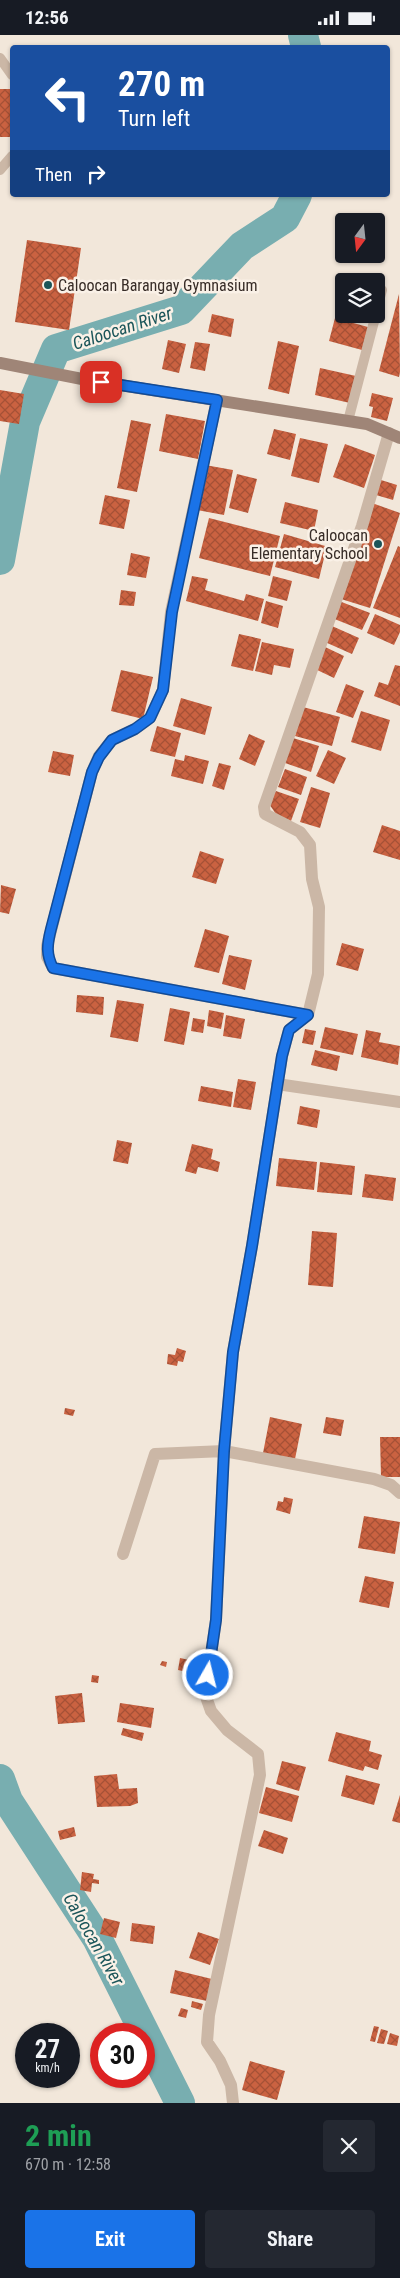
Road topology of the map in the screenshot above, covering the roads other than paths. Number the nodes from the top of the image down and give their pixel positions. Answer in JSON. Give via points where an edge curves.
{"nodes":[{"id":1,"x":0,"y":58,"type":"edge"},
{"id":2,"x":10,"y":72,"type":"edge"},
{"id":3,"x":10,"y":158,"type":"edge"},
{"id":4,"x":0,"y":169,"type":"edge"},
{"id":5,"x":373,"y":323,"type":"edge"},
{"id":6,"x":0,"y":363,"type":"edge"},
{"id":7,"x":217,"y":400,"type":"junction"},
{"id":8,"x":348,"y":421,"type":"junction"},
{"id":9,"x":395,"y":435,"type":"edge"},
{"id":10,"x":308,"y":1015,"type":"junction"},
{"id":11,"x":277,"y":1084,"type":"junction"},
{"id":12,"x":400,"y":1102,"type":"edge"},
{"id":13,"x":224,"y":1451,"type":"junction"},
{"id":14,"x":400,"y":1493,"type":"edge"},
{"id":15,"x":123,"y":1554,"type":"dead end"},
{"id":16,"x":233,"y":2103,"type":"edge"}],
"edges":[{"from":1,"to":2,"type":"lane"},
{"from":3,"to":4,"type":"lane"},
{"from":5,"to":8,"type":"lane"},
{"from":6,"to":7,"type":"main road"},
{"from":7,"to":8,"type":"main road"},
{"from":7,"to":10,"type":"street","via":[[172,612],[163,690],[150,718],[112,740],[92,772],[51,929],[47,957],[53,968]]},
{"from":8,"to":9,"type":"main road"},
{"from":9,"to":10,"type":"street","via":[[264,807],[265,815],[300,832],[310,845],[320,923],[318,973]]},
{"from":10,"to":11,"type":"street","via":[[289,1030]]},
{"from":11,"to":12,"type":"street"},
{"from":11,"to":13,"type":"street","via":[[233,1352]]},
{"from":13,"to":14,"type":"street","via":[[374,1479],[391,1485]]},
{"from":13,"to":15,"type":"street","via":[[155,1454]]},
{"from":13,"to":16,"type":"street","via":[[216,1620],[206,1694],[211,1711],[227,1730],[258,1754],[260,1775],[209,2015],[208,2042],[231,2085]]}]}
